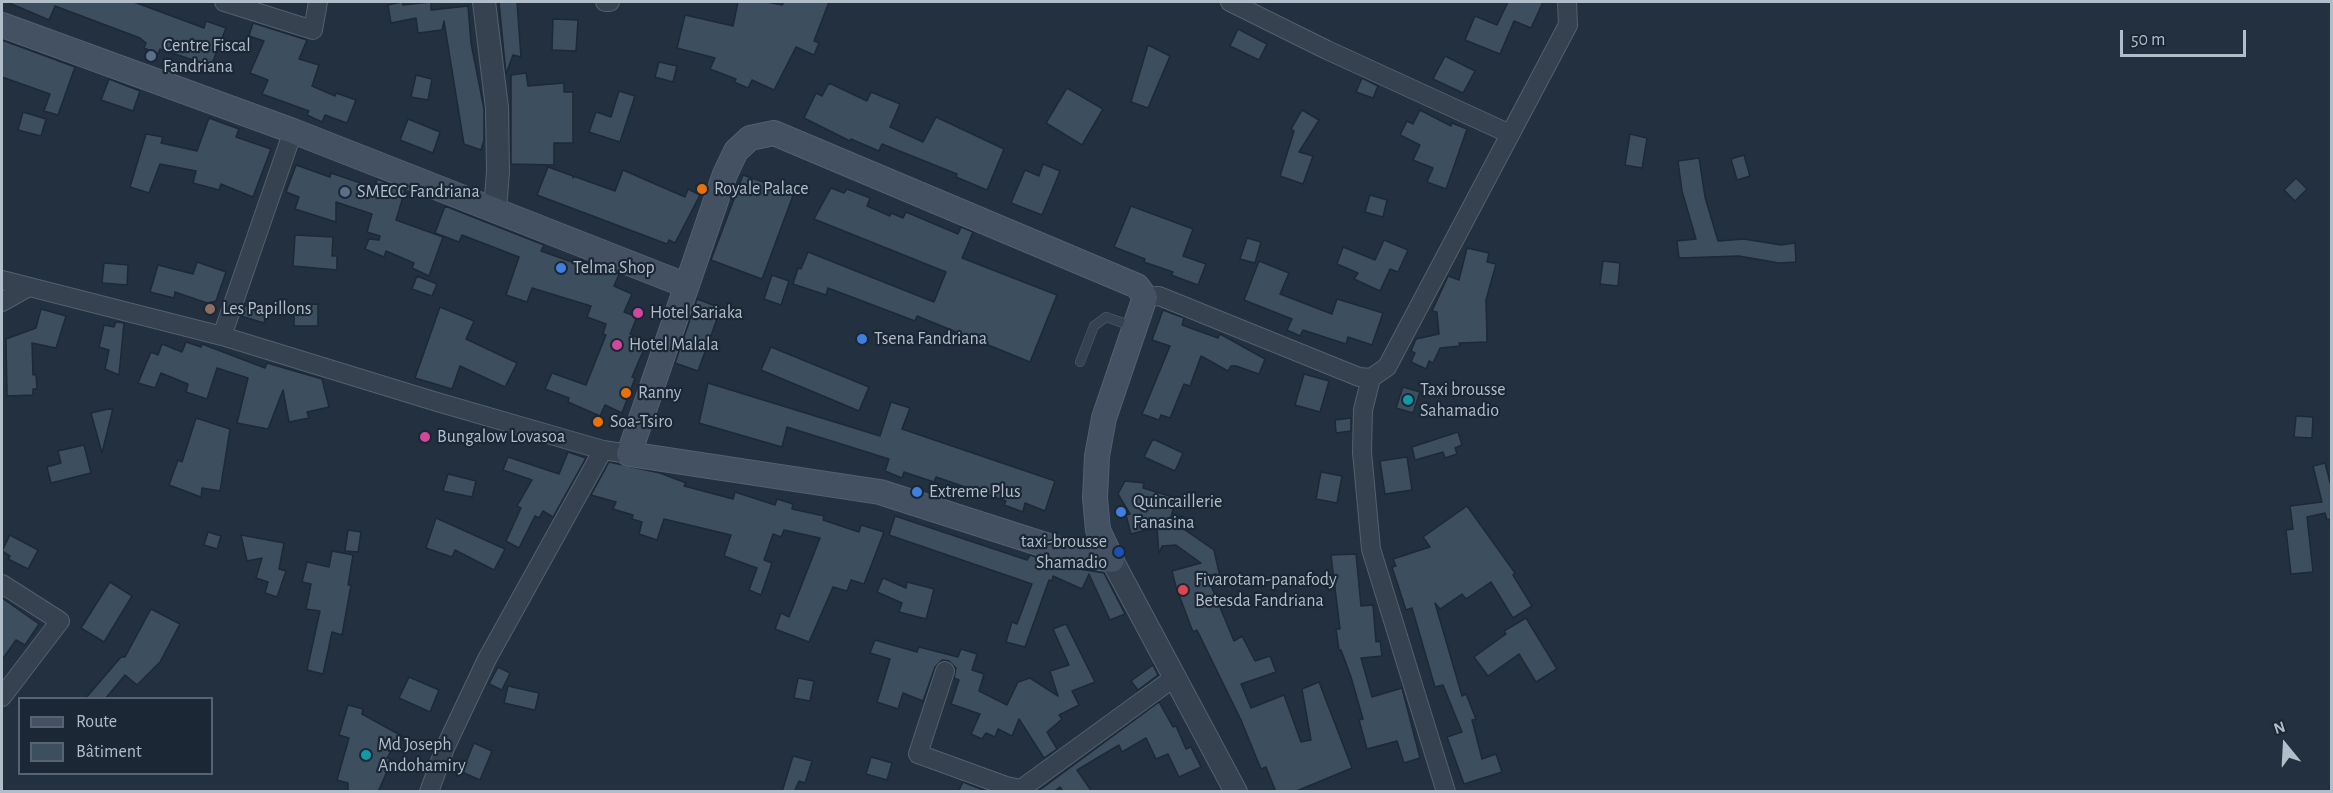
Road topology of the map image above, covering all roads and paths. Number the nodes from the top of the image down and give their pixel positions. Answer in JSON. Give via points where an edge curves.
{"nodes":[{"id":1,"x":224,"y":2,"type":"edge"},
{"id":2,"x":318,"y":2,"type":"edge"},
{"id":3,"x":484,"y":2,"type":"edge"},
{"id":4,"x":605,"y":2,"type":"edge"},
{"id":5,"x":610,"y":2,"type":"edge"},
{"id":6,"x":1230,"y":2,"type":"edge"},
{"id":7,"x":1567,"y":2,"type":"edge"},
{"id":8,"x":2,"y":25,"type":"edge"},
{"id":9,"x":293,"y":131,"type":"junction"},
{"id":10,"x":1510,"y":134,"type":"junction"},
{"id":11,"x":495,"y":209,"type":"junction"},
{"id":12,"x":2,"y":280,"type":"edge"},
{"id":13,"x":685,"y":285,"type":"junction"},
{"id":14,"x":27,"y":288,"type":"junction"},
{"id":15,"x":1145,"y":297,"type":"junction"},
{"id":16,"x":2,"y":302,"type":"edge"},
{"id":17,"x":1136,"y":327,"type":"junction"},
{"id":18,"x":222,"y":336,"type":"junction"},
{"id":19,"x":1080,"y":362,"type":"dead end"},
{"id":20,"x":1371,"y":378,"type":"junction"},
{"id":21,"x":603,"y":450,"type":"junction"},
{"id":22,"x":629,"y":454,"type":"junction"},
{"id":23,"x":1112,"y":560,"type":"junction"},
{"id":24,"x":2,"y":584,"type":"edge"},
{"id":25,"x":945,"y":671,"type":"dead end"},
{"id":26,"x":1175,"y":677,"type":"junction"},
{"id":27,"x":2,"y":697,"type":"edge"},
{"id":28,"x":429,"y":792,"type":"edge"},
{"id":29,"x":1236,"y":792,"type":"edge"},
{"id":30,"x":1446,"y":792,"type":"edge"}],
"edges":[{"from":1,"to":2,"type":"street","via":[[313,30]]},
{"from":3,"to":11,"type":"street","via":[[497,108]]},
{"from":4,"to":5,"type":"street"},
{"from":6,"to":10,"type":"street"},
{"from":7,"to":10,"type":"street","via":[[1568,26]]},
{"from":8,"to":9,"type":"main road"},
{"from":9,"to":11,"type":"main road"},
{"from":9,"to":18,"type":"street"},
{"from":10,"to":20,"type":"street","via":[[1387,367]]},
{"from":11,"to":13,"type":"main road"},
{"from":12,"to":14,"type":"street"},
{"from":13,"to":15,"type":"main road","via":[[736,151],[750,138],[774,133],[1137,286]]},
{"from":13,"to":22,"type":"main road"},
{"from":14,"to":16,"type":"street"},
{"from":14,"to":18,"type":"street"},
{"from":15,"to":17,"type":"main road"},
{"from":15,"to":20,"type":"street","via":[[1159,296],[1359,377]]},
{"from":17,"to":19,"type":"lane","via":[[1106,317],[1094,326]]},
{"from":17,"to":23,"type":"main road","via":[[1104,418],[1097,456],[1098,530]]},
{"from":18,"to":21,"type":"street"},
{"from":20,"to":30,"type":"street","via":[[1363,410],[1362,452],[1371,549]]},
{"from":21,"to":22,"type":"street"},
{"from":21,"to":28,"type":"street","via":[[488,660],[445,748]]},
{"from":22,"to":23,"type":"main road","via":[[880,492],[1070,553]]},
{"from":23,"to":26,"type":"street"},
{"from":24,"to":27,"type":"street","via":[[60,621]]},
{"from":25,"to":26,"type":"street","via":[[918,754],[1021,789]]},
{"from":26,"to":29,"type":"street"}]}
